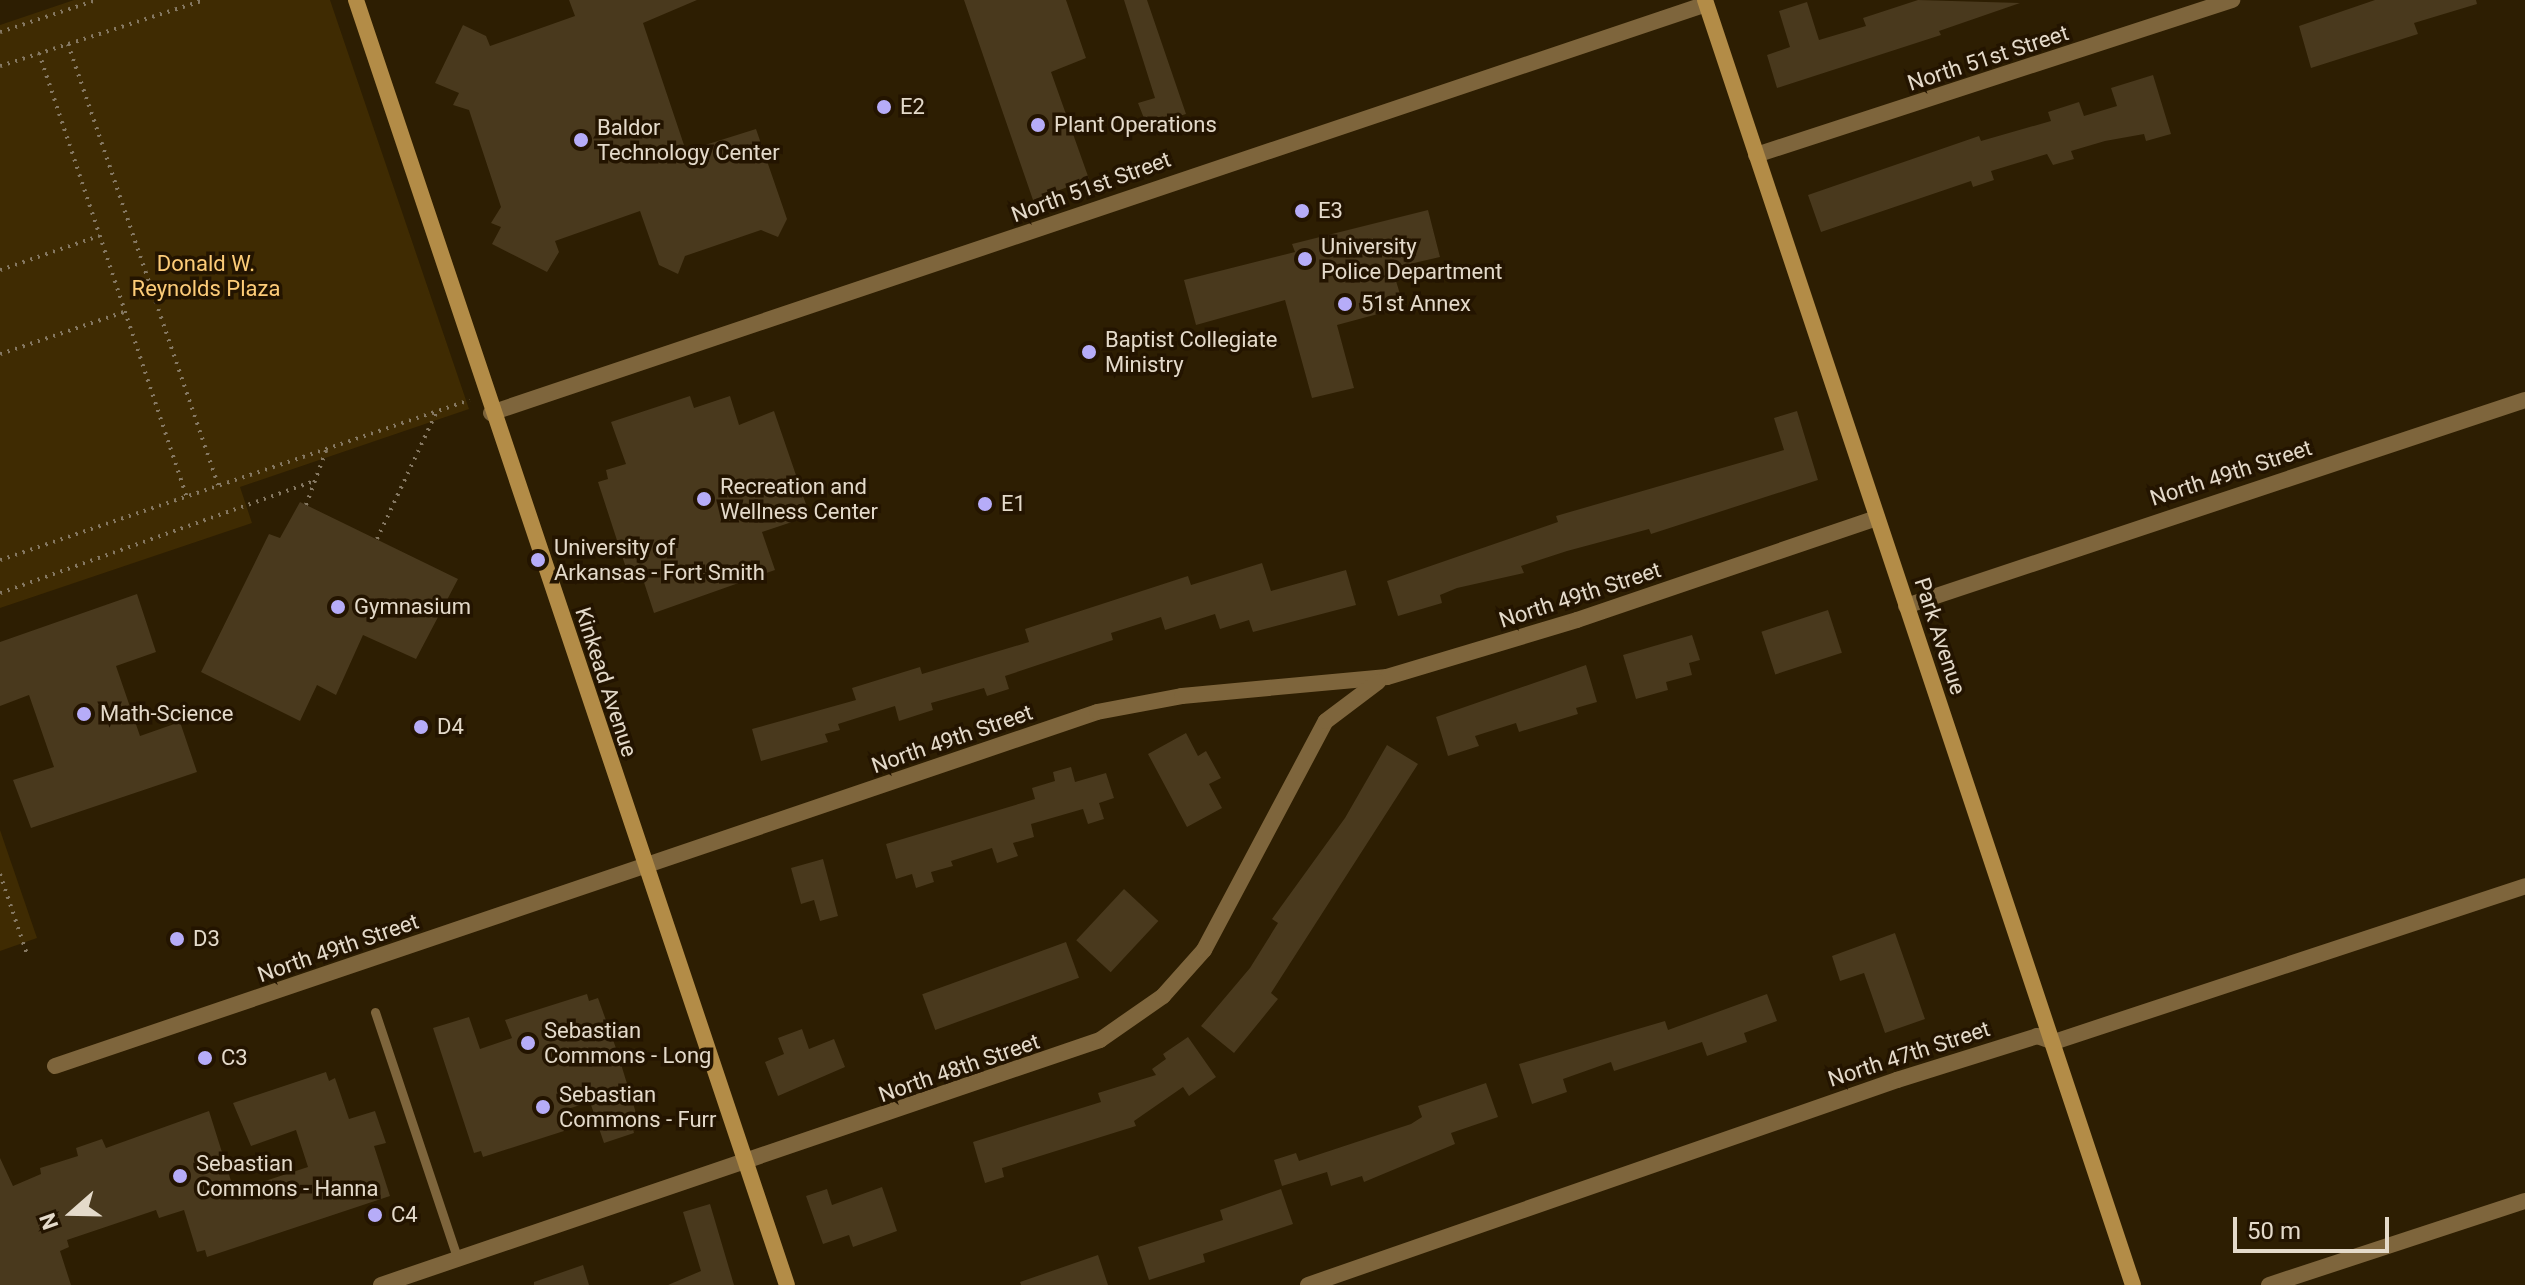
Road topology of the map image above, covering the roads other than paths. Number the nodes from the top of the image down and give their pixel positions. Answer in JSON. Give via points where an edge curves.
{"nodes":[{"id":1,"x":356,"y":0,"type":"edge"},
{"id":2,"x":2232,"y":0,"type":"edge"},
{"id":3,"x":1706,"y":2,"type":"edge"},
{"id":4,"x":1756,"y":155,"type":"junction"},
{"id":5,"x":2525,"y":400,"type":"edge"},
{"id":6,"x":491,"y":413,"type":"junction"},
{"id":7,"x":1877,"y":518,"type":"junction"},
{"id":8,"x":1906,"y":606,"type":"junction"},
{"id":9,"x":1387,"y":677,"type":"junction"},
{"id":10,"x":644,"y":867,"type":"junction"},
{"id":11,"x":2525,"y":886,"type":"edge"},
{"id":12,"x":375,"y":1012,"type":"dead end"},
{"id":13,"x":2050,"y":1038,"type":"junction"},
{"id":14,"x":55,"y":1066,"type":"dead end"},
{"id":15,"x":746,"y":1163,"type":"junction"},
{"id":16,"x":2525,"y":1201,"type":"edge"},
{"id":17,"x":458,"y":1260,"type":"junction"},
{"id":18,"x":381,"y":1285,"type":"edge"},
{"id":19,"x":787,"y":1285,"type":"edge"},
{"id":20,"x":1308,"y":1285,"type":"edge"},
{"id":21,"x":2133,"y":1285,"type":"edge"},
{"id":22,"x":2269,"y":1285,"type":"edge"}],
"edges":[{"from":1,"to":6,"type":"street","name":"Kinkead Avenue"},
{"from":2,"to":4,"type":"street","name":"North 51st Street"},
{"from":3,"to":4,"type":"street","name":"Park Avenue"},
{"from":3,"to":6,"type":"street","name":"North 51st Street"},
{"from":4,"to":7,"type":"street","name":"Park Avenue"},
{"from":5,"to":8,"type":"street","name":"North 49th Street"},
{"from":6,"to":10,"type":"street","name":"Kinkead Avenue"},
{"from":7,"to":8,"type":"street","name":"Park Avenue"},
{"from":7,"to":9,"type":"street","name":"North 49th Street","via":[[1492,648]]},
{"from":8,"to":13,"type":"street","name":"Park Avenue"},
{"from":9,"to":10,"type":"street","name":"North 49th Street","via":[[1182,696],[1111,708]]},
{"from":9,"to":15,"type":"street","name":"North 48th Street","via":[[1326,721],[1213,936],[1179,980],[1135,1018],[1062,1056]]},
{"from":10,"to":14,"type":"street","name":"North 49th Street"},
{"from":10,"to":15,"type":"street","name":"Kinkead Avenue"},
{"from":11,"to":13,"type":"street","name":"North 47th Street","via":[[2054,1042]]},
{"from":12,"to":17,"type":"lane"},
{"from":13,"to":20,"type":"street","name":"North 47th Street","via":[[2037,1036],[1897,1080]]},
{"from":13,"to":21,"type":"street","name":"Park Avenue"},
{"from":15,"to":17,"type":"street","name":"North 48th Street"},
{"from":15,"to":19,"type":"street","name":"Kinkead Avenue"},
{"from":16,"to":22,"type":"street"},
{"from":17,"to":18,"type":"street","name":"North 48th Street"}]}
